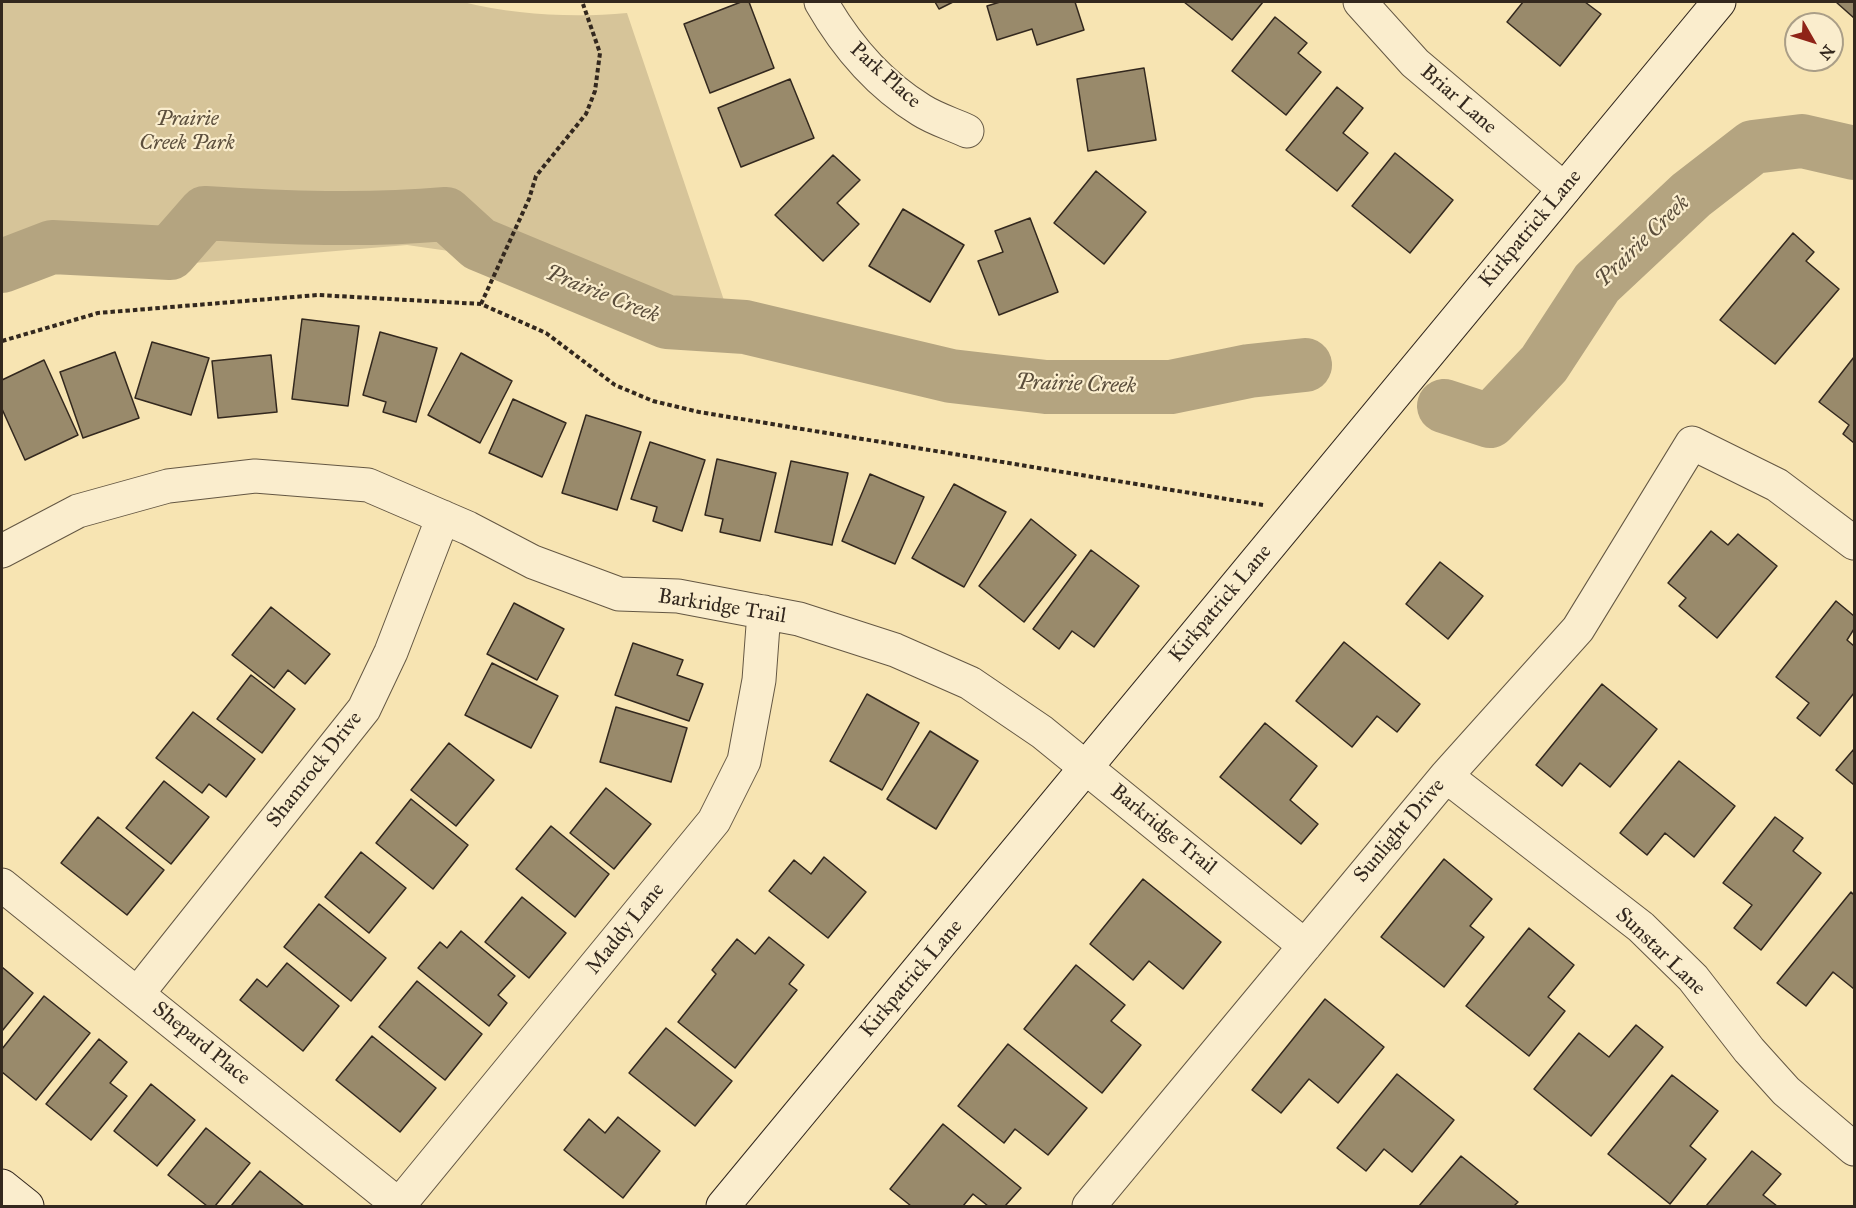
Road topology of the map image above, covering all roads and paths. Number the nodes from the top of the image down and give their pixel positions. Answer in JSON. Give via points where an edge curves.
{"nodes":[{"id":1,"x":821,"y":2,"type":"edge"},
{"id":2,"x":1360,"y":2,"type":"edge"},
{"id":3,"x":1719,"y":2,"type":"edge"},
{"id":4,"x":583,"y":4,"type":"dead end"},
{"id":5,"x":967,"y":131,"type":"dead end"},
{"id":6,"x":1564,"y":189,"type":"junction"},
{"id":7,"x":481,"y":304,"type":"junction"},
{"id":8,"x":2,"y":341,"type":"edge"},
{"id":9,"x":443,"y":517,"type":"junction"},
{"id":10,"x":1288,"y":522,"type":"junction"},
{"id":11,"x":1854,"y":543,"type":"edge"},
{"id":12,"x":2,"y":551,"type":"edge"},
{"id":13,"x":764,"y":612,"type":"junction"},
{"id":14,"x":1086,"y":767,"type":"junction"},
{"id":15,"x":1446,"y":776,"type":"junction"},
{"id":16,"x":2,"y":885,"type":"edge"},
{"id":17,"x":1305,"y":946,"type":"junction"},
{"id":18,"x":138,"y":993,"type":"junction"},
{"id":19,"x":1854,"y":1149,"type":"edge"},
{"id":20,"x":2,"y":1186,"type":"edge"},
{"id":21,"x":399,"y":1205,"type":"joint"},
{"id":22,"x":27,"y":1206,"type":"edge"},
{"id":23,"x":723,"y":1206,"type":"edge"},
{"id":24,"x":1089,"y":1206,"type":"edge"}],
"edges":[{"from":1,"to":5,"type":"street","name":"Park Place","via":[[839,33],[866,65],[921,110]]},
{"from":2,"to":6,"type":"street","name":"Briar Lane","via":[[1415,63]]},
{"from":3,"to":6,"type":"street","name":"Kirkpatrick Lane"},
{"from":4,"to":7,"type":"path","via":[[600,53],[595,91],[586,114],[536,176]]},
{"from":6,"to":10,"type":"street","name":"Kirkpatrick Lane"},
{"from":7,"to":8,"type":"path","via":[[318,295],[98,313]]},
{"from":7,"to":10,"type":"path","via":[[546,333],[615,385],[653,401],[699,412],[1260,502]]},
{"from":9,"to":12,"type":"street","name":"Barkridge Trail","via":[[368,485],[255,476],[168,486],[78,511]]},
{"from":9,"to":13,"type":"street","name":"Barkridge Trail","via":[[533,562],[619,594],[678,596]]},
{"from":9,"to":18,"type":"street","name":"Shamrock Drive","via":[[391,652],[364,709]]},
{"from":10,"to":14,"type":"street","name":"Kirkpatrick Lane"},
{"from":11,"to":15,"type":"street","name":"Sunlight Drive","via":[[1777,485],[1692,443],[1578,629]]},
{"from":13,"to":14,"type":"street","name":"Barkridge Trail","via":[[799,619],[895,650],[970,683]]},
{"from":13,"to":21,"type":"street","name":"Maddy Lane","via":[[759,680],[744,761],[714,821]]},
{"from":14,"to":17,"type":"street","name":"Barkridge Trail"},
{"from":14,"to":23,"type":"street","name":"Kirkpatrick Lane"},
{"from":15,"to":17,"type":"street","name":"Sunlight Drive"},
{"from":15,"to":19,"type":"street","name":"Sunstar Lane","via":[[1641,927],[1693,978],[1786,1091]]},
{"from":16,"to":18,"type":"street","name":"Shepard Place"},
{"from":17,"to":24,"type":"street","name":"Sunlight Drive"},
{"from":18,"to":21,"type":"street","name":"Shepard Place"},
{"from":20,"to":22,"type":"street"}]}
